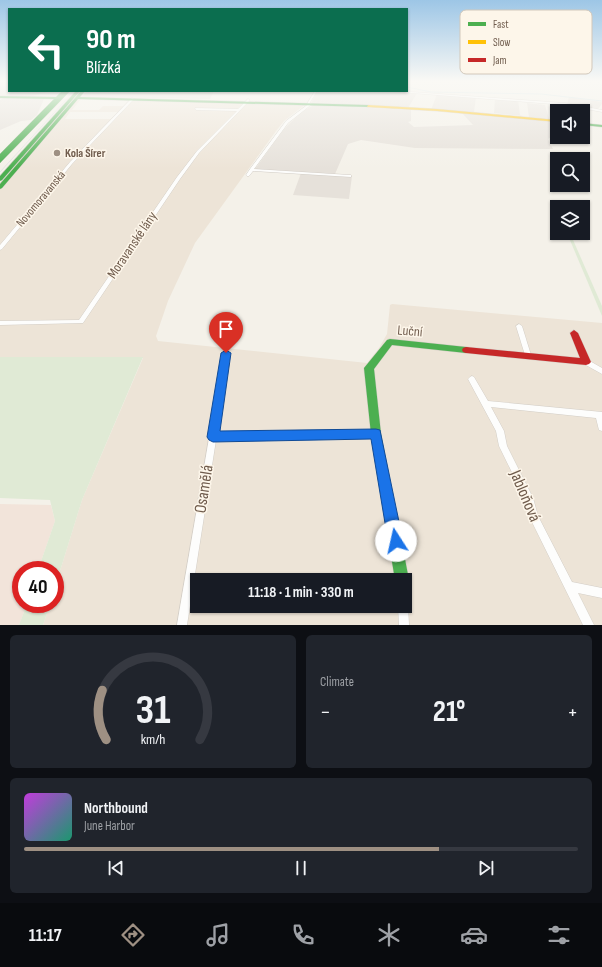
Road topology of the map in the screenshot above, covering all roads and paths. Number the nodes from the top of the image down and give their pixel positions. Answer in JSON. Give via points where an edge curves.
{"nodes":[{"id":1,"x":46,"y":110,"type":"edge"},
{"id":2,"x":49,"y":110,"type":"edge"},
{"id":3,"x":63,"y":110,"type":"edge"},
{"id":4,"x":64,"y":110,"type":"edge"},
{"id":5,"x":122,"y":110,"type":"edge"},
{"id":6,"x":240,"y":110,"type":"edge"},
{"id":7,"x":301,"y":110,"type":"edge"},
{"id":8,"x":427,"y":110,"type":"edge"},
{"id":9,"x":550,"y":120,"type":"edge"},
{"id":10,"x":590,"y":125,"type":"edge"},
{"id":11,"x":602,"y":126,"type":"edge"},
{"id":12,"x":2,"y":158,"type":"edge"},
{"id":13,"x":251,"y":170,"type":"junction"},
{"id":14,"x":248,"y":175,"type":"dead end"},
{"id":15,"x":350,"y":176,"type":"dead end"},
{"id":16,"x":0,"y":179,"type":"edge"},
{"id":17,"x":0,"y":187,"type":"edge"},
{"id":18,"x":0,"y":248,"type":"edge"},
{"id":19,"x":0,"y":323,"type":"edge"},
{"id":20,"x":519,"y":326,"type":"dead end"},
{"id":21,"x":574,"y":333,"type":"dead end"},
{"id":22,"x":226,"y":353,"type":"dead end"},
{"id":23,"x":528,"y":355,"type":"junction"},
{"id":24,"x":586,"y":362,"type":"junction"},
{"id":25,"x":602,"y":371,"type":"edge"},
{"id":26,"x":472,"y":379,"type":"dead end"},
{"id":27,"x":487,"y":404,"type":"junction"},
{"id":28,"x":601,"y":416,"type":"edge"},
{"id":29,"x":602,"y":428,"type":"edge"},
{"id":30,"x":376,"y":434,"type":"junction"},
{"id":31,"x":213,"y":437,"type":"junction"},
{"id":32,"x":401,"y":573,"type":"edge"},
{"id":33,"x":569,"y":586,"type":"junction"},
{"id":34,"x":602,"y":593,"type":"edge"},
{"id":35,"x":403,"y":613,"type":"edge"},
{"id":36,"x":182,"y":625,"type":"edge"},
{"id":37,"x":404,"y":625,"type":"edge"},
{"id":38,"x":589,"y":625,"type":"edge"}],
"edges":[{"from":1,"to":12,"type":"main road"},
{"from":2,"to":12,"type":"main road"},
{"from":3,"to":16,"type":"main road"},
{"from":4,"to":17,"type":"main road"},
{"from":5,"to":18,"type":"street","name":"Novomoravanská","via":[[71,163]]},
{"from":6,"to":19,"type":"street","name":"Moravanské lány","via":[[198,152],[178,178],[81,322]]},
{"from":7,"to":13,"type":"street","via":[[287,122]]},
{"from":8,"to":9,"type":"main road"},
{"from":10,"to":11,"type":"main road"},
{"from":13,"to":14,"type":"street"},
{"from":13,"to":15,"type":"street"},
{"from":20,"to":23,"type":"street"},
{"from":21,"to":24,"type":"main road"},
{"from":22,"to":31,"type":"street","name":"Osamělá"},
{"from":23,"to":24,"type":"main road","name":"Luční"},
{"from":23,"to":30,"type":"main road","name":"Luční","via":[[390,342],[369,368]]},
{"from":24,"to":25,"type":"street"},
{"from":26,"to":27,"type":"street","name":"Jabloňová"},
{"from":27,"to":28,"type":"street"},
{"from":27,"to":33,"type":"street","name":"Jabloňová","via":[[500,431],[503,446],[529,498],[534,517]]},
{"from":28,"to":29,"type":"street"},
{"from":30,"to":31,"type":"street"},
{"from":30,"to":32,"type":"main road"},
{"from":31,"to":36,"type":"street","name":"Osamělá"},
{"from":33,"to":34,"type":"street"},
{"from":33,"to":38,"type":"street","name":"Jabloňová"},
{"from":35,"to":37,"type":"street"}]}
